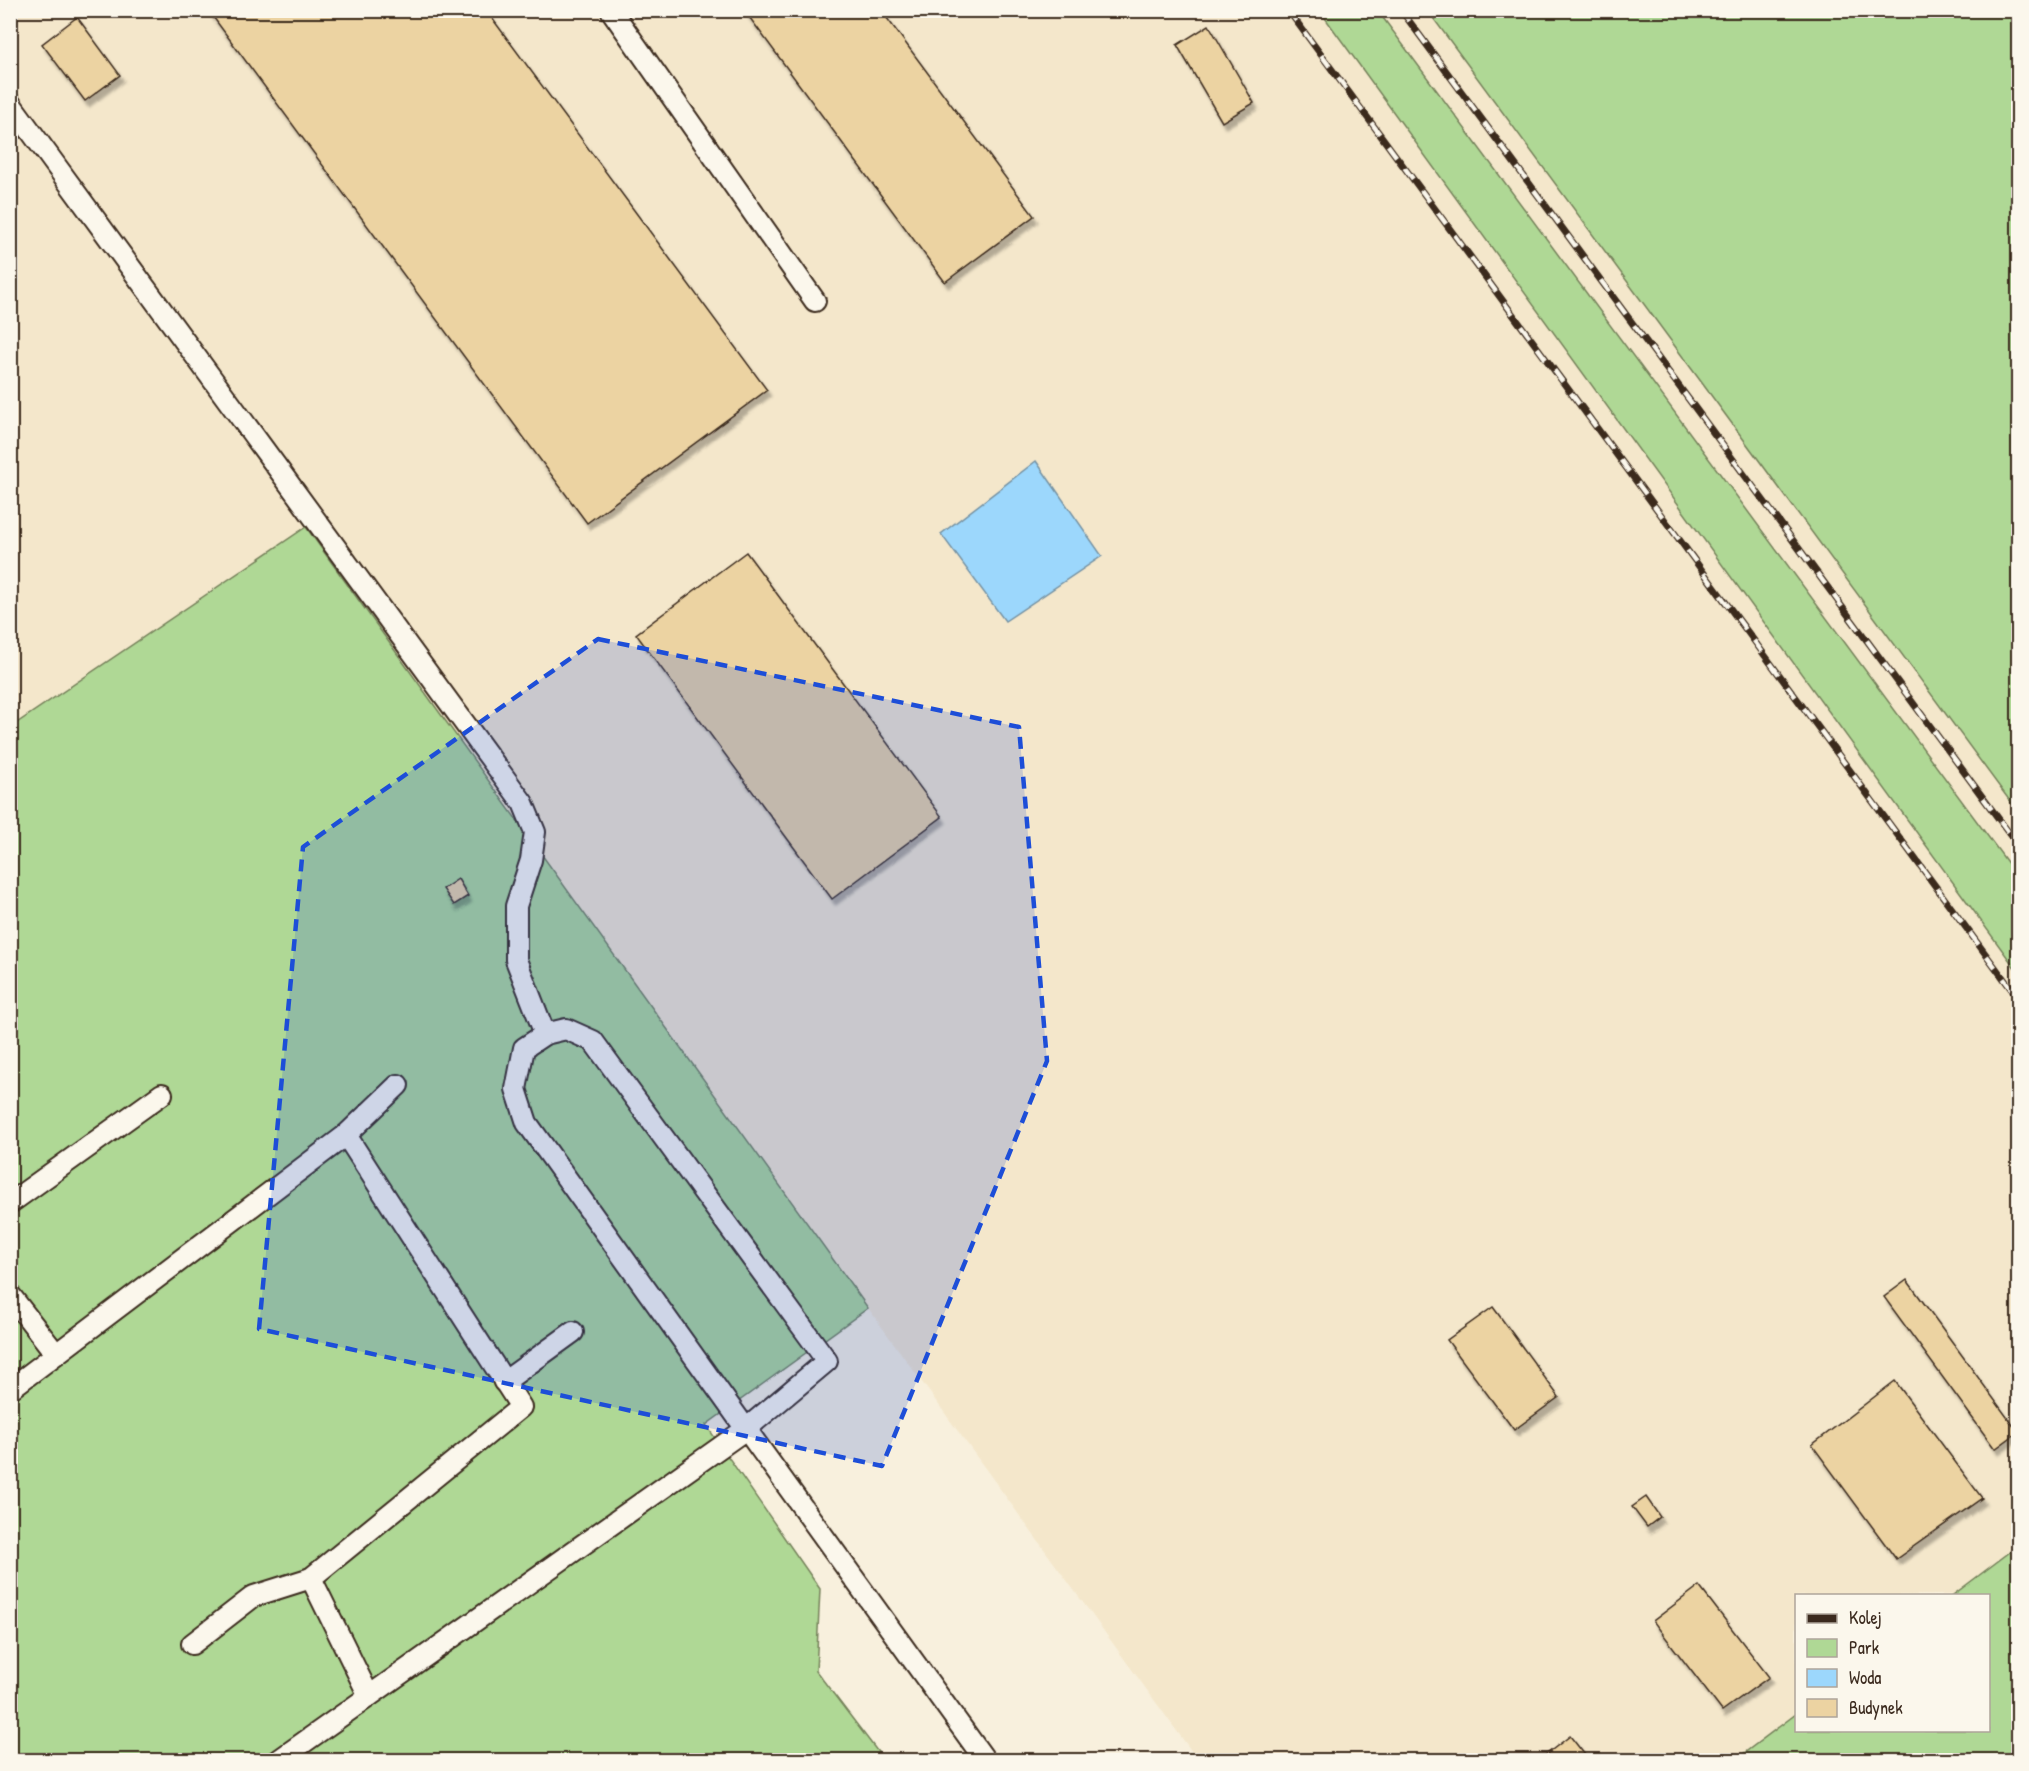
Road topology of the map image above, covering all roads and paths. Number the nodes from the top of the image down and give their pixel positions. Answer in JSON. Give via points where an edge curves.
{"nodes":[{"id":1,"x":610,"y":10,"type":"edge"},
{"id":2,"x":10,"y":103,"type":"edge"},
{"id":3,"x":815,"y":301,"type":"dead end"},
{"id":4,"x":545,"y":1034,"type":"junction"},
{"id":5,"x":398,"y":1085,"type":"dead end"},
{"id":6,"x":162,"y":1094,"type":"dead end"},
{"id":7,"x":346,"y":1135,"type":"junction"},
{"id":8,"x":10,"y":1203,"type":"edge"},
{"id":9,"x":10,"y":1295,"type":"edge"},
{"id":10,"x":573,"y":1332,"type":"dead end"},
{"id":11,"x":56,"y":1354,"type":"junction"},
{"id":12,"x":504,"y":1382,"type":"junction"},
{"id":13,"x":10,"y":1389,"type":"edge"},
{"id":14,"x":746,"y":1429,"type":"junction"},
{"id":15,"x":311,"y":1578,"type":"junction"},
{"id":16,"x":192,"y":1644,"type":"dead end"},
{"id":17,"x":369,"y":1696,"type":"junction"},
{"id":18,"x":279,"y":1761,"type":"edge"},
{"id":19,"x":985,"y":1761,"type":"edge"}],
"edges":[{"from":1,"to":3,"type":"lane"},
{"from":2,"to":4,"type":"lane","via":[[523,803],[535,832],[531,860],[516,906],[516,960]]},
{"from":4,"to":14,"type":"lane","via":[[524,1048],[516,1089],[527,1123]]},
{"from":4,"to":14,"type":"lane","via":[[566,1029],[593,1041],[827,1361]]},
{"from":5,"to":7,"type":"lane"},
{"from":6,"to":8,"type":"lane"},
{"from":7,"to":11,"type":"lane"},
{"from":7,"to":12,"type":"lane"},
{"from":9,"to":11,"type":"lane"},
{"from":10,"to":12,"type":"lane"},
{"from":11,"to":13,"type":"lane"},
{"from":12,"to":15,"type":"lane","via":[[521,1407]]},
{"from":14,"to":17,"type":"lane"},
{"from":14,"to":19,"type":"lane"},
{"from":15,"to":16,"type":"lane","via":[[254,1596]]},
{"from":15,"to":17,"type":"lane"},
{"from":17,"to":18,"type":"lane"}]}
